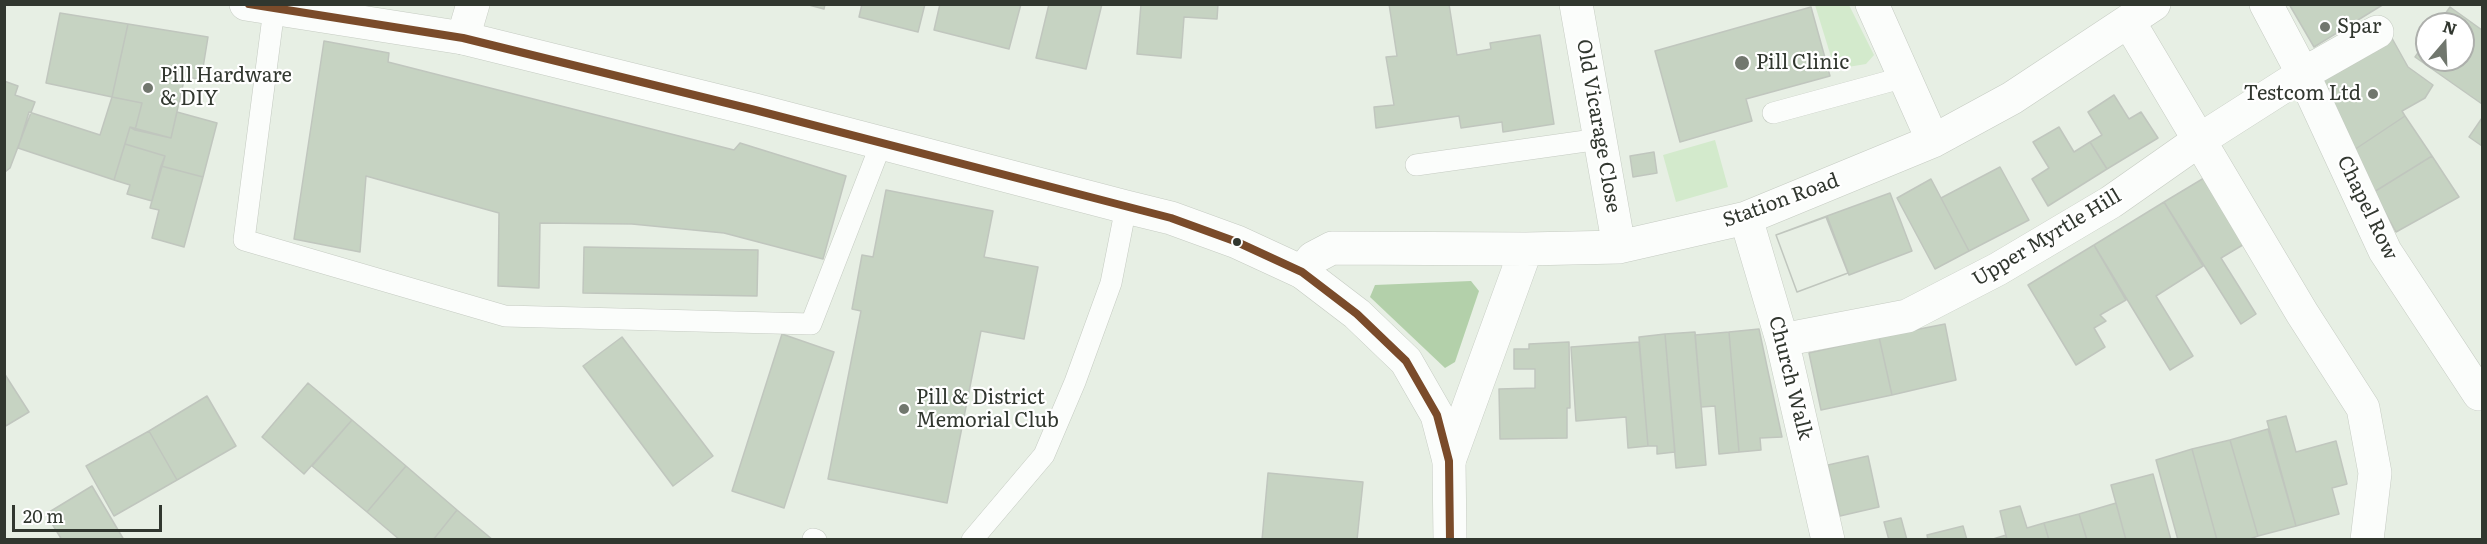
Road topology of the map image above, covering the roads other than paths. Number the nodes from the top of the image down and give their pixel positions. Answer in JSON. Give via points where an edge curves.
{"nodes":[{"id":1,"x":472,"y":4,"type":"edge"},
{"id":2,"x":1576,"y":4,"type":"edge"},
{"id":3,"x":1872,"y":4,"type":"edge"},
{"id":4,"x":2266,"y":4,"type":"edge"},
{"id":5,"x":260,"y":7,"type":"edge"},
{"id":6,"x":2145,"y":11,"type":"edge"},
{"id":7,"x":2377,"y":32,"type":"dead end"},
{"id":8,"x":463,"y":39,"type":"junction"},
{"id":9,"x":1905,"y":77,"type":"junction"},
{"id":10,"x":2296,"y":78,"type":"junction"},
{"id":11,"x":1773,"y":113,"type":"dead end"},
{"id":12,"x":2208,"y":134,"type":"junction"},
{"id":13,"x":1600,"y":139,"type":"junction"},
{"id":14,"x":1933,"y":141,"type":"junction"},
{"id":15,"x":881,"y":144,"type":"junction"},
{"id":16,"x":1416,"y":165,"type":"dead end"},
{"id":17,"x":1126,"y":207,"type":"junction"},
{"id":18,"x":1746,"y":218,"type":"junction"},
{"id":19,"x":1619,"y":247,"type":"junction"},
{"id":20,"x":1526,"y":249,"type":"junction"},
{"id":21,"x":1302,"y":272,"type":"junction"},
{"id":22,"x":1782,"y":340,"type":"junction"},
{"id":23,"x":2482,"y":386,"type":"edge"},
{"id":24,"x":1449,"y":461,"type":"junction"},
{"id":25,"x":972,"y":540,"type":"edge"},
{"id":26,"x":1450,"y":540,"type":"edge"},
{"id":27,"x":1828,"y":540,"type":"edge"},
{"id":28,"x":2367,"y":540,"type":"edge"}],
"edges":[{"from":1,"to":8,"type":"street"},
{"from":2,"to":13,"type":"street","name":"Old Vicarage Close"},
{"from":3,"to":9,"type":"street"},
{"from":4,"to":10,"type":"street","name":"Chapel Row"},
{"from":5,"to":8,"type":"street"},
{"from":5,"to":15,"type":"lane","via":[[244,240],[506,316],[811,324]]},
{"from":6,"to":12,"type":"street"},
{"from":6,"to":14,"type":"street","name":"Station Road","via":[[2012,98]]},
{"from":7,"to":10,"type":"street","name":"Upper Myrtle Hill"},
{"from":8,"to":15,"type":"street"},
{"from":9,"to":11,"type":"lane"},
{"from":9,"to":14,"type":"street"},
{"from":10,"to":12,"type":"street","name":"Upper Myrtle Hill"},
{"from":10,"to":23,"type":"street","name":"Chapel Row","via":[[2385,251],[2479,394]]},
{"from":12,"to":22,"type":"street","name":"Upper Myrtle Hill","via":[[2111,202],[1998,269],[1907,316]]},
{"from":12,"to":28,"type":"street","via":[[2302,313],[2363,408],[2375,473]]},
{"from":13,"to":16,"type":"lane"},
{"from":13,"to":19,"type":"street","name":"Old Vicarage Close"},
{"from":14,"to":18,"type":"street","name":"Station Road"},
{"from":15,"to":17,"type":"street"},
{"from":17,"to":21,"type":"street","via":[[1237,242]]},
{"from":17,"to":25,"type":"lane","via":[[1111,283],[1044,456]]},
{"from":18,"to":19,"type":"street","name":"Station Road"},
{"from":18,"to":22,"type":"street","name":"Church Walk"},
{"from":19,"to":20,"type":"street","name":"Station Road"},
{"from":20,"to":21,"type":"street","name":"Station Road","via":[[1332,248],[1313,258]]},
{"from":20,"to":24,"type":"street"},
{"from":21,"to":24,"type":"street","via":[[1357,314],[1406,361],[1437,415]]},
{"from":22,"to":27,"type":"street","name":"Church Walk"},
{"from":24,"to":26,"type":"street"}]}
